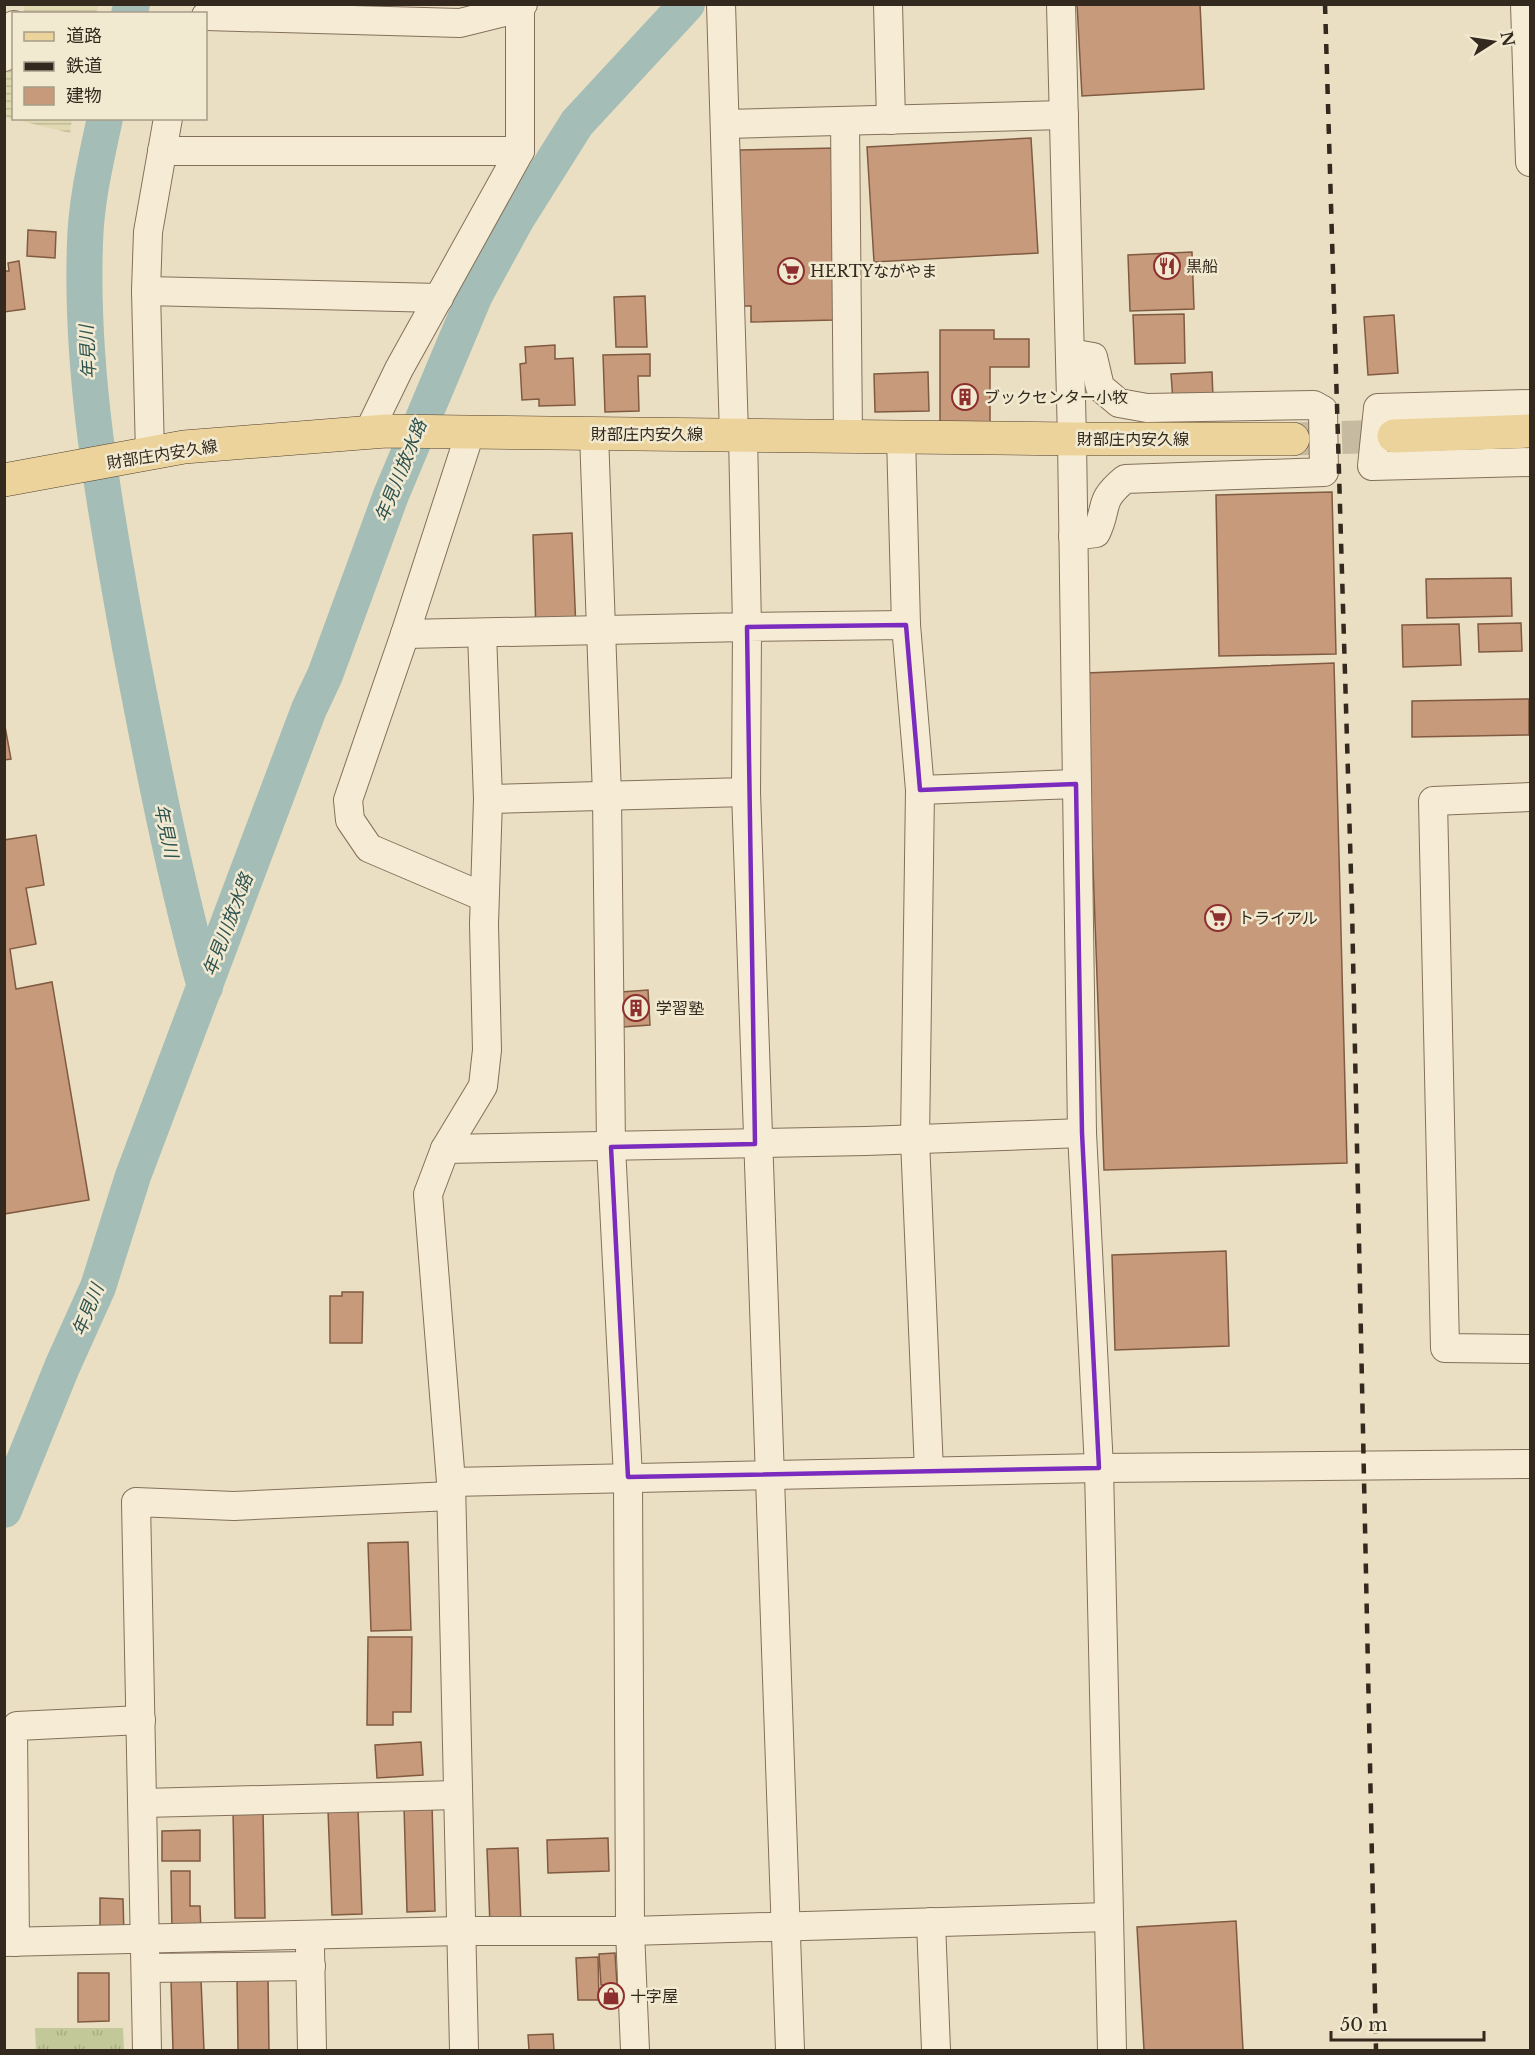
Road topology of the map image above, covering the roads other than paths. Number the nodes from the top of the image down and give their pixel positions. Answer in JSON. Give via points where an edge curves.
{"nodes":[{"id":1,"x":721,"y":4,"type":"edge"},
{"id":2,"x":888,"y":4,"type":"edge"},
{"id":3,"x":1061,"y":4,"type":"edge"},
{"id":4,"x":1525,"y":4,"type":"edge"},
{"id":5,"x":512,"y":7,"type":"edge"},
{"id":6,"x":405,"y":13,"type":"edge"},
{"id":7,"x":207,"y":16,"type":"edge"},
{"id":8,"x":12,"y":31,"type":"edge"},
{"id":9,"x":4,"y":57,"type":"edge"},
{"id":10,"x":1064,"y":115,"type":"junction"},
{"id":11,"x":168,"y":120,"type":"edge"},
{"id":12,"x":891,"y":120,"type":"junction"},
{"id":13,"x":845,"y":121,"type":"junction"},
{"id":14,"x":726,"y":124,"type":"junction"},
{"id":15,"x":162,"y":151,"type":"junction"},
{"id":16,"x":520,"y":151,"type":"junction"},
{"id":17,"x":1530,"y":162,"type":"edge"},
{"id":18,"x":146,"y":291,"type":"junction"},
{"id":19,"x":439,"y":298,"type":"junction"},
{"id":20,"x":1070,"y":353,"type":"junction"},
{"id":21,"x":1530,"y":404,"type":"edge"},
{"id":22,"x":378,"y":431,"type":"junction"},
{"id":23,"x":1530,"y":431,"type":"edge"},
{"id":24,"x":465,"y":433,"type":"junction"},
{"id":25,"x":594,"y":434,"type":"junction"},
{"id":26,"x":739,"y":435,"type":"junction"},
{"id":27,"x":848,"y":436,"type":"junction"},
{"id":28,"x":901,"y":436,"type":"junction"},
{"id":29,"x":1394,"y":436,"type":"tunnel mouth"},
{"id":30,"x":1072,"y":439,"type":"junction"},
{"id":31,"x":1293,"y":439,"type":"tunnel mouth"},
{"id":32,"x":143,"y":456,"type":"junction"},
{"id":33,"x":1530,"y":462,"type":"edge"},
{"id":34,"x":4,"y":480,"type":"edge"},
{"id":35,"x":1073,"y":536,"type":"junction"},
{"id":36,"x":906,"y":625,"type":"junction"},
{"id":37,"x":747,"y":627,"type":"junction"},
{"id":38,"x":601,"y":632,"type":"junction"},
{"id":39,"x":482,"y":633,"type":"junction"},
{"id":40,"x":405,"y":634,"type":"junction"},
{"id":41,"x":1076,"y":784,"type":"junction"},
{"id":42,"x":920,"y":790,"type":"junction"},
{"id":43,"x":746,"y":792,"type":"junction"},
{"id":44,"x":607,"y":796,"type":"junction"},
{"id":45,"x":1530,"y":797,"type":"edge"},
{"id":46,"x":488,"y":799,"type":"junction"},
{"id":47,"x":484,"y":897,"type":"junction"},
{"id":48,"x":1082,"y":1133,"type":"junction"},
{"id":49,"x":915,"y":1140,"type":"junction"},
{"id":50,"x":755,"y":1144,"type":"junction"},
{"id":51,"x":611,"y":1147,"type":"junction"},
{"id":52,"x":446,"y":1149,"type":"junction"},
{"id":53,"x":1530,"y":1349,"type":"edge"},
{"id":54,"x":1530,"y":1464,"type":"edge"},
{"id":55,"x":1099,"y":1468,"type":"junction"},
{"id":56,"x":929,"y":1471,"type":"junction"},
{"id":57,"x":770,"y":1474,"type":"junction"},
{"id":58,"x":628,"y":1477,"type":"junction"},
{"id":59,"x":451,"y":1489,"type":"junction"},
{"id":60,"x":141,"y":1720,"type":"junction"},
{"id":61,"x":457,"y":1795,"type":"junction"},
{"id":62,"x":143,"y":1803,"type":"junction"},
{"id":63,"x":1108,"y":1917,"type":"junction"},
{"id":64,"x":931,"y":1922,"type":"junction"},
{"id":65,"x":786,"y":1926,"type":"junction"},
{"id":66,"x":460,"y":1931,"type":"junction"},
{"id":67,"x":630,"y":1931,"type":"junction"},
{"id":68,"x":310,"y":1936,"type":"junction"},
{"id":69,"x":146,"y":1940,"type":"junction"},
{"id":70,"x":10,"y":1942,"type":"edge"},
{"id":71,"x":311,"y":1966,"type":"junction"},
{"id":72,"x":147,"y":1968,"type":"junction"},
{"id":73,"x":147,"y":2050,"type":"edge"},
{"id":74,"x":312,"y":2050,"type":"edge"},
{"id":75,"x":464,"y":2050,"type":"edge"},
{"id":76,"x":635,"y":2050,"type":"edge"},
{"id":77,"x":790,"y":2050,"type":"edge"},
{"id":78,"x":936,"y":2050,"type":"edge"},
{"id":79,"x":1112,"y":2050,"type":"edge"}],
"edges":[{"from":1,"to":14,"type":"street"},
{"from":2,"to":12,"type":"street"},
{"from":3,"to":10,"type":"street"},
{"from":4,"to":17,"type":"street"},
{"from":5,"to":6,"type":"street","via":[[460,23]]},
{"from":5,"to":16,"type":"street"},
{"from":6,"to":7,"type":"street"},
{"from":8,"to":9,"type":"street"},
{"from":10,"to":12,"type":"street"},
{"from":10,"to":20,"type":"street"},
{"from":11,"to":15,"type":"street"},
{"from":12,"to":13,"type":"street"},
{"from":13,"to":14,"type":"street"},
{"from":13,"to":27,"type":"street"},
{"from":14,"to":26,"type":"street"},
{"from":15,"to":16,"type":"street"},
{"from":15,"to":18,"type":"street","via":[[148,232]]},
{"from":16,"to":19,"type":"street"},
{"from":18,"to":19,"type":"street"},
{"from":18,"to":32,"type":"street"},
{"from":19,"to":22,"type":"street","via":[[399,369]]},
{"from":20,"to":30,"type":"street"},
{"from":20,"to":35,"type":"street","via":[[1093,357],[1100,387],[1119,403],[1147,408],[1314,405],[1323,410],[1324,472],[1125,479],[1103,504],[1096,533]]},
{"from":21,"to":33,"type":"street","via":[[1378,408],[1372,466]]},
{"from":22,"to":24,"type":"main road","name":"財部庄内安久線"},
{"from":22,"to":32,"type":"main road","name":"財部庄内安久線","via":[[184,447]]},
{"from":23,"to":29,"type":"main road"},
{"from":24,"to":25,"type":"main road","name":"財部庄内安久線"},
{"from":24,"to":40,"type":"street"},
{"from":25,"to":26,"type":"main road","name":"財部庄内安久線"},
{"from":25,"to":38,"type":"street"},
{"from":26,"to":27,"type":"main road","name":"財部庄内安久線"},
{"from":26,"to":37,"type":"street"},
{"from":27,"to":28,"type":"main road","name":"財部庄内安久線"},
{"from":28,"to":30,"type":"main road","name":"財部庄内安久線"},
{"from":28,"to":36,"type":"street"},
{"from":30,"to":31,"type":"main road","name":"財部庄内安久線"},
{"from":30,"to":35,"type":"street"},
{"from":32,"to":34,"type":"main road","name":"財部庄内安久線"},
{"from":35,"to":41,"type":"street"},
{"from":36,"to":37,"type":"street"},
{"from":36,"to":42,"type":"street"},
{"from":37,"to":38,"type":"street"},
{"from":37,"to":43,"type":"street"},
{"from":38,"to":39,"type":"street"},
{"from":38,"to":44,"type":"street"},
{"from":39,"to":40,"type":"street"},
{"from":39,"to":46,"type":"street"},
{"from":40,"to":47,"type":"street","via":[[348,800],[350,820],[369,848]]},
{"from":41,"to":42,"type":"street"},
{"from":41,"to":48,"type":"street"},
{"from":42,"to":49,"type":"street"},
{"from":43,"to":44,"type":"street"},
{"from":43,"to":50,"type":"street"},
{"from":44,"to":46,"type":"street"},
{"from":44,"to":51,"type":"street"},
{"from":45,"to":53,"type":"street","via":[[1433,801],[1445,1348]]},
{"from":46,"to":47,"type":"street"},
{"from":47,"to":52,"type":"street","via":[[487,1050],[483,1086]]},
{"from":48,"to":49,"type":"street"},
{"from":48,"to":55,"type":"street"},
{"from":49,"to":50,"type":"street"},
{"from":49,"to":56,"type":"street"},
{"from":50,"to":51,"type":"street"},
{"from":50,"to":57,"type":"street"},
{"from":51,"to":52,"type":"street"},
{"from":51,"to":58,"type":"street"},
{"from":52,"to":59,"type":"street","via":[[428,1194]]},
{"from":54,"to":55,"type":"street"},
{"from":55,"to":56,"type":"street"},
{"from":55,"to":63,"type":"street"},
{"from":56,"to":57,"type":"street"},
{"from":57,"to":58,"type":"street"},
{"from":57,"to":65,"type":"street"},
{"from":58,"to":59,"type":"street"},
{"from":58,"to":67,"type":"street"},
{"from":59,"to":60,"type":"street","via":[[234,1506],[136,1502]]},
{"from":59,"to":61,"type":"street"},
{"from":60,"to":62,"type":"street"},
{"from":60,"to":70,"type":"street","via":[[17,1726],[13,1731]]},
{"from":61,"to":62,"type":"street"},
{"from":61,"to":66,"type":"street"},
{"from":62,"to":69,"type":"street"},
{"from":63,"to":64,"type":"street"},
{"from":63,"to":79,"type":"street"},
{"from":64,"to":65,"type":"street"},
{"from":64,"to":78,"type":"street"},
{"from":65,"to":67,"type":"street"},
{"from":65,"to":77,"type":"street"},
{"from":66,"to":67,"type":"street"},
{"from":66,"to":68,"type":"street"},
{"from":66,"to":75,"type":"street"},
{"from":67,"to":76,"type":"street"},
{"from":68,"to":69,"type":"street"},
{"from":68,"to":71,"type":"street"},
{"from":69,"to":70,"type":"street"},
{"from":69,"to":72,"type":"street"},
{"from":71,"to":72,"type":"street"},
{"from":71,"to":74,"type":"street"},
{"from":72,"to":73,"type":"street"}]}
